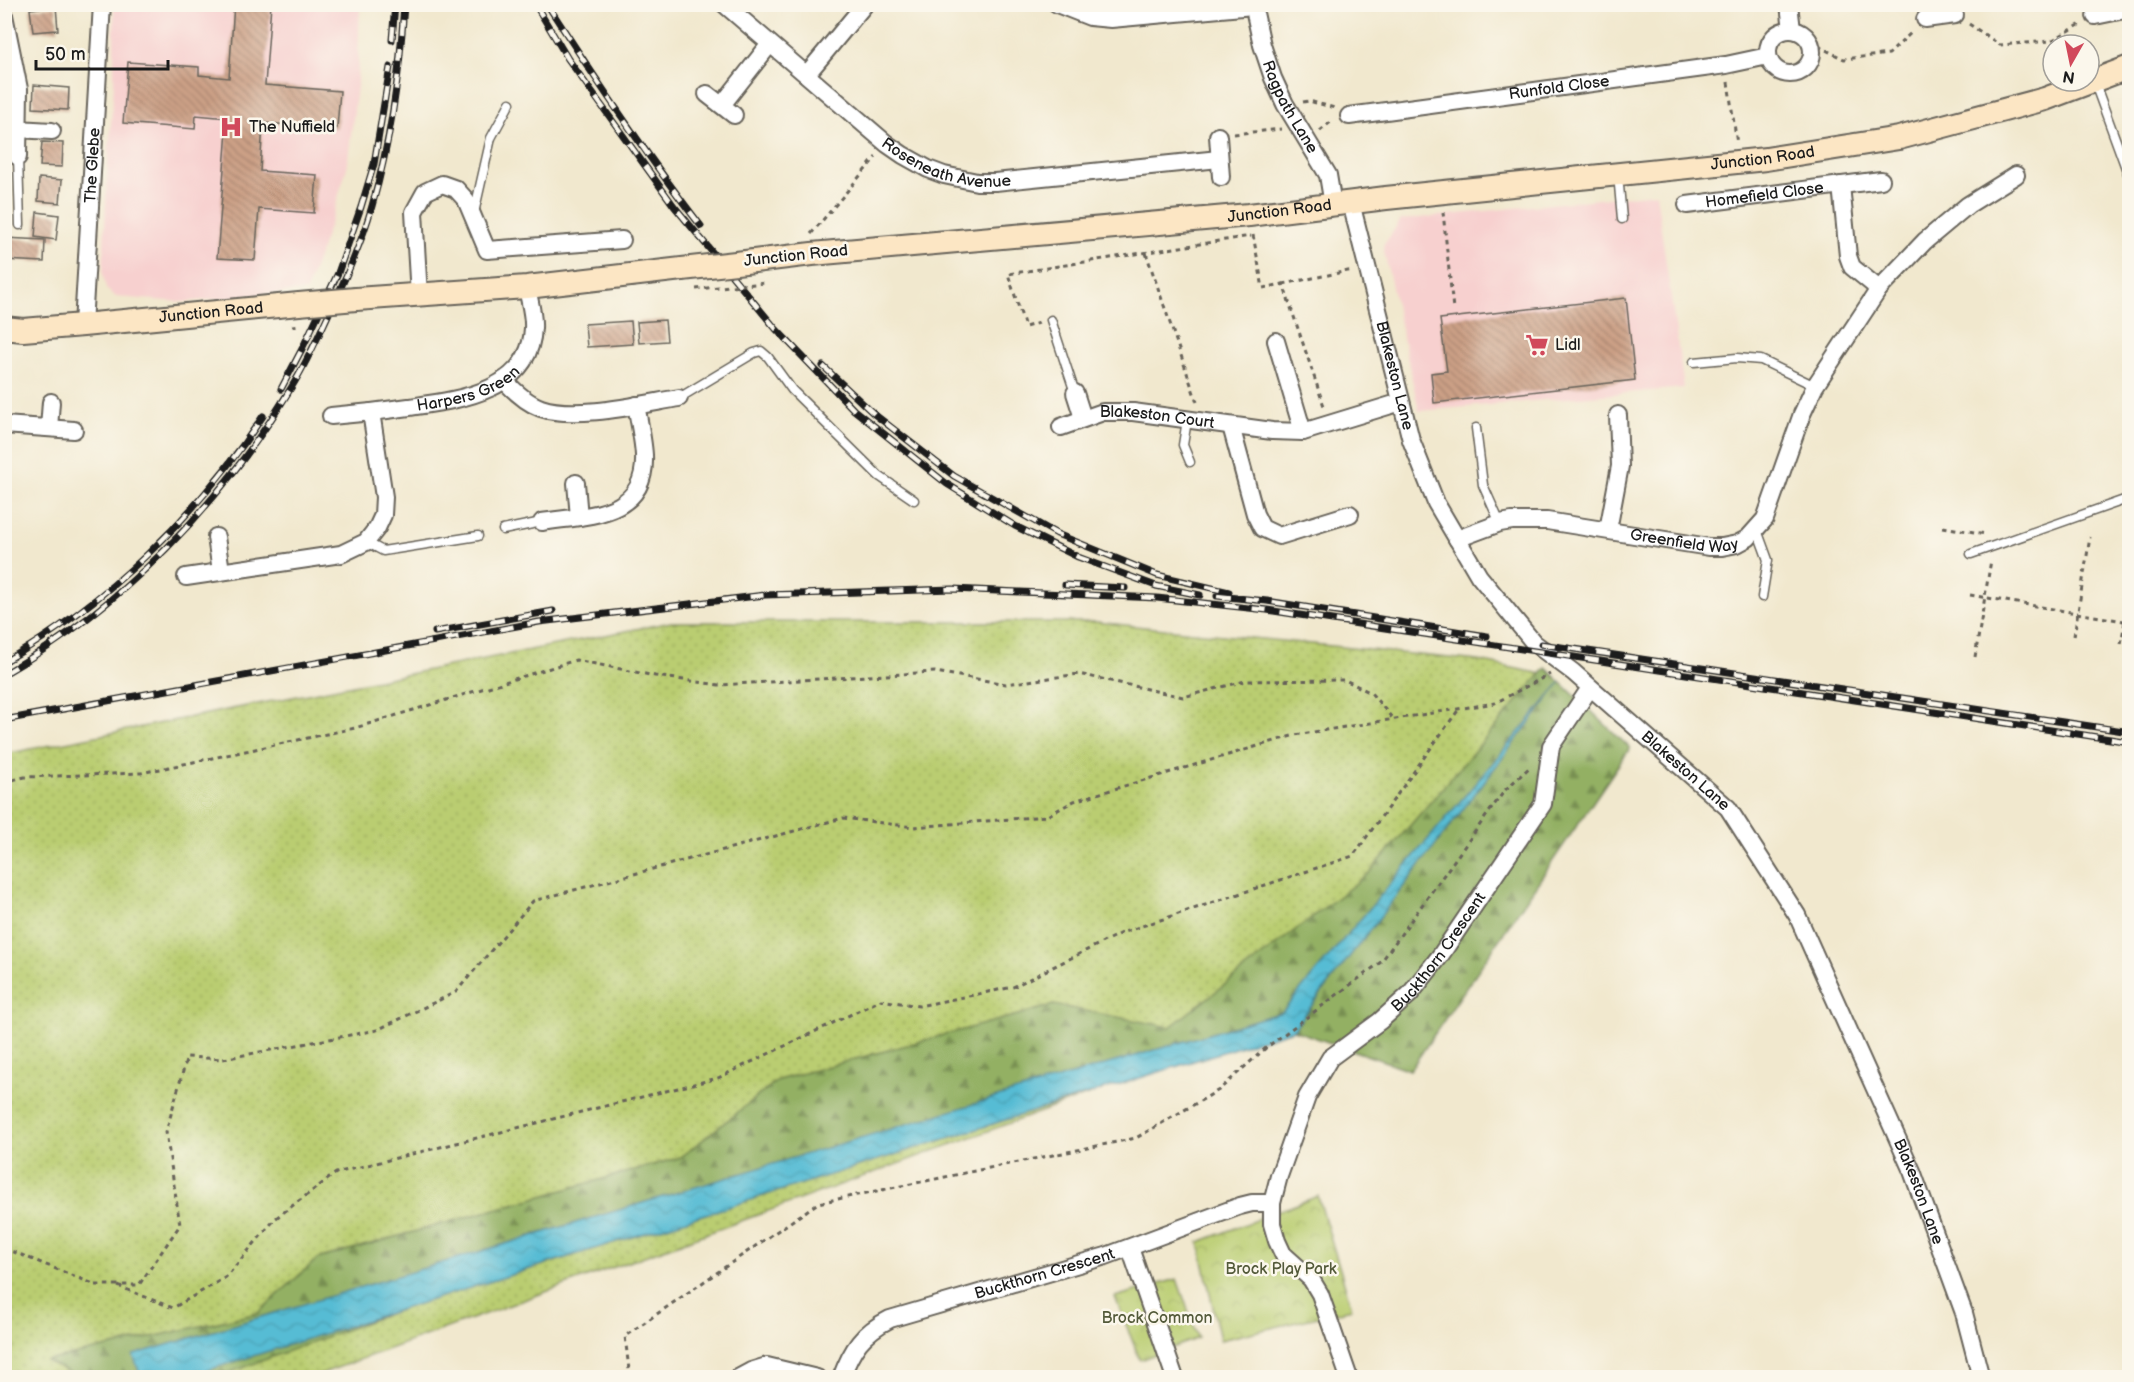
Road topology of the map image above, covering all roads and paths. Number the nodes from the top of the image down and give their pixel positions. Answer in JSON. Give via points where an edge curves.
{"nodes":[{"id":1,"x":102,"y":4,"type":"edge"},
{"id":2,"x":724,"y":4,"type":"edge"},
{"id":3,"x":865,"y":4,"type":"edge"},
{"id":4,"x":1057,"y":4,"type":"edge"},
{"id":5,"x":1789,"y":4,"type":"edge"},
{"id":6,"x":1253,"y":5,"type":"edge"},
{"id":7,"x":2129,"y":9,"type":"edge"},
{"id":8,"x":2105,"y":11,"type":"edge"},
{"id":9,"x":1940,"y":13,"type":"edge"},
{"id":10,"x":4,"y":15,"type":"edge"},
{"id":11,"x":1792,"y":30,"type":"junction"},
{"id":12,"x":1810,"y":42,"type":"junction"},
{"id":13,"x":770,"y":44,"type":"junction"},
{"id":14,"x":1768,"y":56,"type":"junction"},
{"id":15,"x":2130,"y":67,"type":"edge"},
{"id":16,"x":807,"y":74,"type":"junction"},
{"id":17,"x":2101,"y":77,"type":"edge"},
{"id":18,"x":2060,"y":93,"type":"edge"},
{"id":19,"x":2099,"y":93,"type":"edge"},
{"id":20,"x":707,"y":94,"type":"dead end"},
{"id":21,"x":510,"y":104,"type":"dead end"},
{"id":22,"x":1284,"y":104,"type":"junction"},
{"id":23,"x":1349,"y":116,"type":"junction"},
{"id":24,"x":17,"y":129,"type":"junction"},
{"id":25,"x":52,"y":131,"type":"dead end"},
{"id":26,"x":1303,"y":134,"type":"junction"},
{"id":27,"x":1218,"y":136,"type":"joint"},
{"id":28,"x":887,"y":144,"type":"junction"},
{"id":29,"x":18,"y":157,"type":"joint"},
{"id":30,"x":1219,"y":159,"type":"junction"},
{"id":31,"x":1618,"y":173,"type":"junction"},
{"id":32,"x":2016,"y":175,"type":"dead end"},
{"id":33,"x":1221,"y":177,"type":"dead end"},
{"id":34,"x":2130,"y":179,"type":"edge"},
{"id":35,"x":1881,"y":180,"type":"dead end"},
{"id":36,"x":1841,"y":185,"type":"junction"},
{"id":37,"x":1441,"y":192,"type":"junction"},
{"id":38,"x":1342,"y":204,"type":"junction"},
{"id":39,"x":1687,"y":205,"type":"dead end"},
{"id":40,"x":473,"y":216,"type":"junction"},
{"id":41,"x":1622,"y":219,"type":"dead end"},
{"id":42,"x":20,"y":225,"type":"dead end"},
{"id":43,"x":1251,"y":226,"type":"junction"},
{"id":44,"x":811,"y":233,"type":"dead end"},
{"id":45,"x":621,"y":240,"type":"dead end"},
{"id":46,"x":1146,"y":253,"type":"junction"},
{"id":47,"x":1366,"y":267,"type":"junction"},
{"id":48,"x":766,"y":283,"type":"dead end"},
{"id":49,"x":1284,"y":285,"type":"junction"},
{"id":50,"x":527,"y":287,"type":"junction"},
{"id":51,"x":696,"y":289,"type":"dead end"},
{"id":52,"x":1879,"y":289,"type":"junction"},
{"id":53,"x":419,"y":296,"type":"junction"},
{"id":54,"x":1453,"y":309,"type":"dead end"},
{"id":55,"x":1051,"y":320,"type":"joint"},
{"id":56,"x":83,"y":325,"type":"junction"},
{"id":57,"x":4,"y":328,"type":"edge"},
{"id":58,"x":1276,"y":341,"type":"dead end"},
{"id":59,"x":1695,"y":362,"type":"dead end"},
{"id":60,"x":504,"y":380,"type":"junction"},
{"id":61,"x":1815,"y":386,"type":"junction"},
{"id":62,"x":1075,"y":393,"type":"joint"},
{"id":63,"x":679,"y":398,"type":"joint"},
{"id":64,"x":51,"y":402,"type":"dead end"},
{"id":65,"x":1401,"y":402,"type":"junction"},
{"id":66,"x":636,"y":405,"type":"junction"},
{"id":67,"x":371,"y":412,"type":"junction"},
{"id":68,"x":1618,"y":415,"type":"dead end"},
{"id":69,"x":331,"y":416,"type":"dead end"},
{"id":70,"x":1083,"y":418,"type":"junction"},
{"id":71,"x":1195,"y":421,"type":"junction"},
{"id":72,"x":1329,"y":424,"type":"junction"},
{"id":73,"x":4,"y":425,"type":"edge"},
{"id":74,"x":1232,"y":426,"type":"junction"},
{"id":75,"x":1061,"y":427,"type":"dead end"},
{"id":76,"x":48,"y":428,"type":"junction"},
{"id":77,"x":1476,"y":428,"type":"dead end"},
{"id":78,"x":74,"y":430,"type":"dead end"},
{"id":79,"x":1303,"y":432,"type":"junction"},
{"id":80,"x":1190,"y":462,"type":"dead end"},
{"id":81,"x":576,"y":483,"type":"dead end"},
{"id":82,"x":2130,"y":498,"type":"edge"},
{"id":83,"x":914,"y":500,"type":"dead end"},
{"id":84,"x":1350,"y":514,"type":"dead end"},
{"id":85,"x":579,"y":516,"type":"junction"},
{"id":86,"x":542,"y":522,"type":"joint"},
{"id":87,"x":1500,"y":523,"type":"junction"},
{"id":88,"x":1943,"y":527,"type":"dead end"},
{"id":89,"x":503,"y":530,"type":"dead end"},
{"id":90,"x":1608,"y":530,"type":"junction"},
{"id":91,"x":1757,"y":530,"type":"junction"},
{"id":92,"x":478,"y":536,"type":"dead end"},
{"id":93,"x":1996,"y":536,"type":"dead end"},
{"id":94,"x":216,"y":537,"type":"dead end"},
{"id":95,"x":2090,"y":537,"type":"dead end"},
{"id":96,"x":1457,"y":539,"type":"junction"},
{"id":97,"x":366,"y":542,"type":"junction"},
{"id":98,"x":1971,"y":554,"type":"dead end"},
{"id":99,"x":1991,"y":560,"type":"dead end"},
{"id":100,"x":221,"y":571,"type":"junction"},
{"id":101,"x":186,"y":577,"type":"dead end"},
{"id":102,"x":2130,"y":593,"type":"edge"},
{"id":103,"x":1970,"y":594,"type":"dead end"},
{"id":104,"x":1762,"y":597,"type":"dead end"},
{"id":105,"x":1985,"y":597,"type":"junction"},
{"id":106,"x":2078,"y":613,"type":"junction"},
{"id":107,"x":2127,"y":621,"type":"edge"},
{"id":108,"x":2074,"y":636,"type":"dead end"},
{"id":109,"x":2121,"y":644,"type":"dead end"},
{"id":110,"x":1975,"y":657,"type":"dead end"},
{"id":111,"x":1565,"y":666,"type":"junction"},
{"id":112,"x":1590,"y":688,"type":"junction"},
{"id":113,"x":1459,"y":709,"type":"junction"},
{"id":114,"x":1393,"y":719,"type":"junction"},
{"id":115,"x":1551,"y":746,"type":"junction"},
{"id":116,"x":4,"y":782,"type":"edge"},
{"id":117,"x":1272,"y":1203,"type":"junction"},
{"id":118,"x":4,"y":1248,"type":"edge"},
{"id":119,"x":1130,"y":1248,"type":"junction"},
{"id":120,"x":115,"y":1285,"type":"junction"},
{"id":121,"x":630,"y":1377,"type":"edge"},
{"id":122,"x":738,"y":1377,"type":"edge"},
{"id":123,"x":818,"y":1377,"type":"edge"},
{"id":124,"x":841,"y":1377,"type":"edge"},
{"id":125,"x":1175,"y":1377,"type":"edge"},
{"id":126,"x":1349,"y":1377,"type":"edge"},
{"id":127,"x":1981,"y":1377,"type":"edge"}],
"edges":[{"from":1,"to":56,"type":"street","name":"The Glebe"},
{"from":2,"to":13,"type":"street","name":"Roseneath Avenue"},
{"from":3,"to":16,"type":"street"},
{"from":4,"to":6,"type":"street","via":[[1111,19]]},
{"from":5,"to":11,"type":"street"},
{"from":6,"to":22,"type":"street","name":"Ragpath Lane","via":[[1262,45]]},
{"from":7,"to":8,"type":"street"},
{"from":8,"to":9,"type":"path","via":[[2051,41],[2000,45]]},
{"from":9,"to":12,"type":"path","via":[[1889,54],[1844,59]]},
{"from":10,"to":24,"type":"street","via":[[18,77]]},
{"from":11,"to":12,"type":"street"},
{"from":11,"to":14,"type":"street","via":[[1773,38]]},
{"from":12,"to":14,"type":"street","via":[[1810,62],[1792,74],[1781,72]]},
{"from":13,"to":16,"type":"street","name":"Roseneath Avenue"},
{"from":13,"to":20,"type":"street","via":[[728,110]]},
{"from":14,"to":23,"type":"street","name":"Runfold Close"},
{"from":15,"to":17,"type":"main road","name":"Junction Road"},
{"from":16,"to":28,"type":"street","name":"Roseneath Avenue"},
{"from":18,"to":31,"type":"main road","name":"Junction Road","via":[[1899,138],[1766,159]]},
{"from":19,"to":34,"type":"lane"},
{"from":21,"to":40,"type":"lane","via":[[491,138]]},
{"from":22,"to":23,"type":"path","via":[[1310,101]]},
{"from":22,"to":26,"type":"street","name":"Ragpath Lane"},
{"from":23,"to":26,"type":"path"},
{"from":24,"to":25,"type":"street"},
{"from":24,"to":29,"type":"street"},
{"from":26,"to":27,"type":"path"},
{"from":26,"to":38,"type":"street","name":"Ragpath Lane"},
{"from":27,"to":30,"type":"street"},
{"from":28,"to":30,"type":"street","name":"Roseneath Avenue","via":[[927,169],[977,182]]},
{"from":28,"to":44,"type":"path"},
{"from":29,"to":42,"type":"lane"},
{"from":30,"to":33,"type":"street"},
{"from":31,"to":37,"type":"main road","name":"Junction Road"},
{"from":31,"to":41,"type":"lane"},
{"from":32,"to":52,"type":"street","name":"Greenfield Way","via":[[1968,205],[1925,241]]},
{"from":35,"to":36,"type":"street","name":"Homefield Close"},
{"from":36,"to":39,"type":"street","name":"Homefield Close"},
{"from":36,"to":52,"type":"street","name":"Homefield Close","via":[[1852,267]]},
{"from":37,"to":38,"type":"main road","name":"Junction Road"},
{"from":37,"to":54,"type":"path"},
{"from":38,"to":43,"type":"main road","name":"Junction Road"},
{"from":38,"to":47,"type":"street","name":"Blakeston Lane"},
{"from":40,"to":45,"type":"street","via":[[487,250]]},
{"from":40,"to":53,"type":"street","via":[[456,189],[442,184],[425,192],[414,212]]},
{"from":43,"to":46,"type":"path"},
{"from":43,"to":49,"type":"path","via":[[1263,288]]},
{"from":43,"to":50,"type":"main road","name":"Junction Road","bridge":true,"via":[[812,254]]},
{"from":46,"to":55,"type":"path","via":[[1008,274],[1025,327]]},
{"from":46,"to":71,"type":"path"},
{"from":47,"to":49,"type":"path"},
{"from":47,"to":65,"type":"street","name":"Blakeston Lane"},
{"from":48,"to":51,"type":"path","bridge":true},
{"from":49,"to":72,"type":"path"},
{"from":50,"to":53,"type":"main road","name":"Junction Road"},
{"from":50,"to":60,"type":"street","name":"Harpers Green","via":[[533,328],[531,344],[524,359]]},
{"from":52,"to":61,"type":"street","name":"Greenfield Way"},
{"from":53,"to":56,"type":"main road","name":"Junction Road","bridge":true},
{"from":55,"to":62,"type":"lane"},
{"from":56,"to":57,"type":"main road","name":"Junction Road"},
{"from":58,"to":79,"type":"street"},
{"from":59,"to":61,"type":"lane","via":[[1761,360]]},
{"from":60,"to":66,"type":"street","via":[[517,394],[540,408],[573,413]]},
{"from":60,"to":67,"type":"street","name":"Harpers Green","via":[[483,393],[457,400]]},
{"from":61,"to":91,"type":"street","name":"Greenfield Way","via":[[1765,519]]},
{"from":62,"to":70,"type":"street","name":"Blakeston Court"},
{"from":63,"to":66,"type":"street"},
{"from":63,"to":83,"type":"lane","via":[[761,351],[792,390],[879,476]]},
{"from":64,"to":76,"type":"street"},
{"from":65,"to":72,"type":"street","name":"Blakeston Court"},
{"from":65,"to":96,"type":"street","name":"Blakeston Lane","via":[[1436,503]]},
{"from":66,"to":85,"type":"street","via":[[644,457],[640,482],[628,501],[609,512]]},
{"from":67,"to":69,"type":"street","name":"Harpers Green"},
{"from":67,"to":97,"type":"street","via":[[384,497],[383,515]]},
{"from":68,"to":90,"type":"street","via":[[1620,466]]},
{"from":70,"to":71,"type":"street","name":"Blakeston Court","via":[[1103,412],[1133,412]]},
{"from":70,"to":75,"type":"street","name":"Blakeston Court"},
{"from":71,"to":74,"type":"street","name":"Blakeston Court"},
{"from":71,"to":80,"type":"lane","via":[[1183,445]]},
{"from":72,"to":79,"type":"street","name":"Blakeston Court"},
{"from":73,"to":76,"type":"street"},
{"from":74,"to":79,"type":"street","name":"Blakeston Court"},
{"from":74,"to":84,"type":"street","name":"Blakeston Court","via":[[1262,528],[1279,536]]},
{"from":76,"to":78,"type":"street"},
{"from":77,"to":87,"type":"lane","via":[[1483,485]]},
{"from":81,"to":85,"type":"street"},
{"from":82,"to":98,"type":"lane"},
{"from":85,"to":86,"type":"street"},
{"from":86,"to":89,"type":"lane"},
{"from":87,"to":90,"type":"street","name":"Greenfield Way","via":[[1547,521]]},
{"from":87,"to":96,"type":"street","name":"Greenfield Way"},
{"from":88,"to":93,"type":"path"},
{"from":90,"to":91,"type":"street","name":"Greenfield Way","via":[[1709,547],[1737,544]]},
{"from":91,"to":104,"type":"lane","via":[[1768,560]]},
{"from":92,"to":97,"type":"lane","via":[[383,551]]},
{"from":94,"to":100,"type":"street"},
{"from":95,"to":106,"type":"path"},
{"from":96,"to":111,"type":"street","name":"Blakeston Lane","via":[[1479,576],[1534,643]]},
{"from":97,"to":100,"type":"street","via":[[341,555]]},
{"from":99,"to":105,"type":"path"},
{"from":100,"to":101,"type":"street"},
{"from":102,"to":107,"type":"path"},
{"from":103,"to":105,"type":"path"},
{"from":105,"to":106,"type":"path"},
{"from":105,"to":110,"type":"path"},
{"from":106,"to":107,"type":"path"},
{"from":106,"to":108,"type":"path"},
{"from":107,"to":109,"type":"path"},
{"from":111,"to":112,"type":"street","name":"Blakeston Lane"},
{"from":111,"to":113,"type":"path","via":[[1495,703]]},
{"from":112,"to":115,"type":"street","name":"Buckthorn Crescent"},
{"from":112,"to":127,"type":"street","name":"Blakeston Lane","via":[[1728,808],[1797,915],[1912,1171],[1964,1313]]},
{"from":113,"to":114,"type":"path"},
{"from":113,"to":120,"type":"path","via":[[1353,856],[1121,933],[1013,987],[919,1006],[880,1000],[718,1078],[336,1173],[276,1218],[226,1277],[173,1308]]},
{"from":114,"to":116,"type":"path","via":[[1371,693],[1345,681],[1245,681],[1183,697],[1079,674],[1006,684],[935,672],[719,684],[576,660],[356,728],[141,773],[26,777]]},
{"from":114,"to":120,"type":"path","via":[[1295,735],[1074,801],[1047,816],[914,827],[843,818],[533,902],[456,992],[377,1030],[223,1059],[187,1058],[165,1132],[180,1225],[139,1285]]},
{"from":115,"to":117,"type":"street","name":"Buckthorn Crescent","via":[[1542,804],[1440,956],[1410,994],[1330,1058],[1307,1097]]},
{"from":115,"to":121,"type":"path","via":[[1505,790],[1381,962],[1267,1047],[1219,1090],[1136,1138],[818,1203],[625,1336]]},
{"from":117,"to":119,"type":"street","name":"Buckthorn Crescent","via":[[1240,1206]]},
{"from":117,"to":126,"type":"street","name":"Buckthorn Crescent","via":[[1272,1224],[1283,1254],[1311,1279],[1320,1294]]},
{"from":118,"to":120,"type":"path","via":[[96,1285]]},
{"from":119,"to":124,"type":"street","name":"Buckthorn Crescent","via":[[890,1319],[862,1338]]},
{"from":119,"to":125,"type":"street"},
{"from":122,"to":123,"type":"street","via":[[767,1366]]}]}
